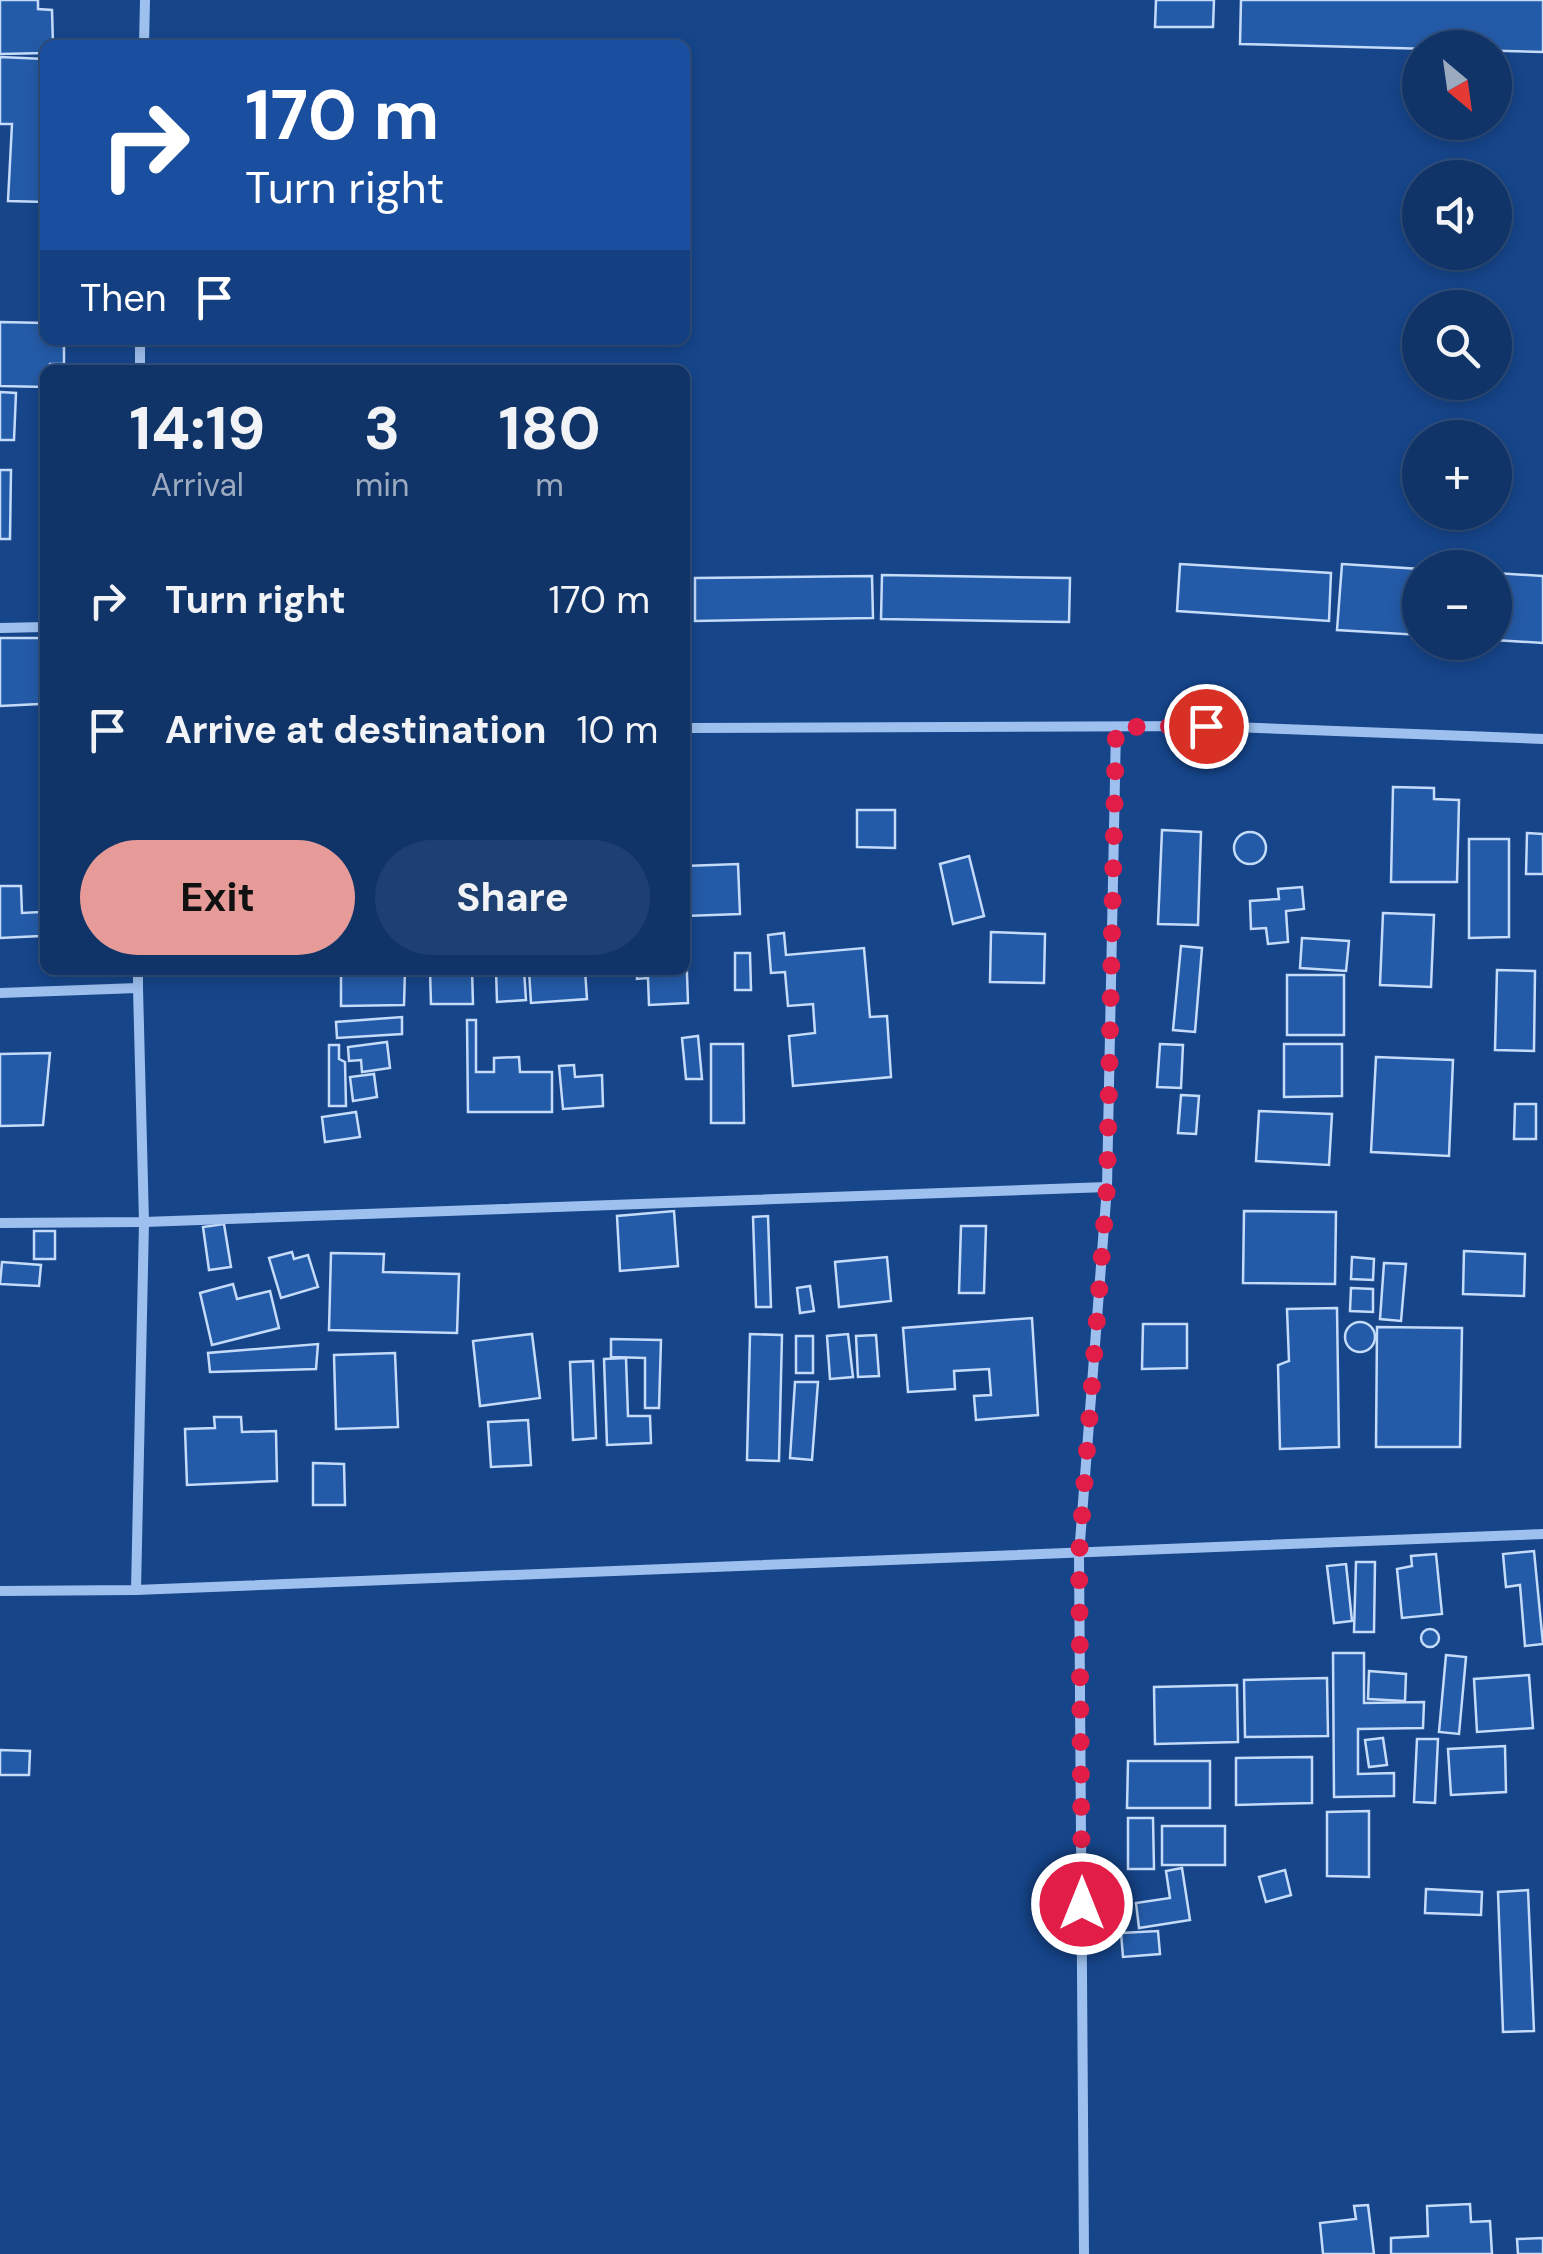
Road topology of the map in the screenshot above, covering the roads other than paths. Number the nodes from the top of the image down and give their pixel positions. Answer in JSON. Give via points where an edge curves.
{"nodes":[{"id":1,"x":145,"y":0,"type":"edge"},
{"id":2,"x":144,"y":40,"type":"edge"},
{"id":3,"x":40,"y":627,"type":"edge"},
{"id":4,"x":0,"y":628,"type":"edge"},
{"id":5,"x":1116,"y":727,"type":"junction"},
{"id":6,"x":690,"y":728,"type":"edge"},
{"id":7,"x":1543,"y":739,"type":"edge"},
{"id":8,"x":138,"y":975,"type":"edge"},
{"id":9,"x":138,"y":988,"type":"junction"},
{"id":10,"x":0,"y":993,"type":"edge"},
{"id":11,"x":1107,"y":1187,"type":"junction"},
{"id":12,"x":144,"y":1222,"type":"junction"},
{"id":13,"x":0,"y":1223,"type":"edge"},
{"id":14,"x":1543,"y":1534,"type":"edge"},
{"id":15,"x":1079,"y":1555,"type":"junction"},
{"id":16,"x":136,"y":1590,"type":"junction"},
{"id":17,"x":0,"y":1591,"type":"edge"},
{"id":18,"x":1084,"y":2254,"type":"edge"}],
"edges":[{"from":1,"to":2,"type":"street"},
{"from":3,"to":4,"type":"street"},
{"from":5,"to":6,"type":"street"},
{"from":5,"to":7,"type":"street"},
{"from":5,"to":11,"type":"street"},
{"from":8,"to":9,"type":"street"},
{"from":9,"to":10,"type":"street"},
{"from":9,"to":12,"type":"street"},
{"from":11,"to":12,"type":"street"},
{"from":11,"to":15,"type":"street"},
{"from":12,"to":13,"type":"street"},
{"from":12,"to":16,"type":"street"},
{"from":14,"to":15,"type":"street"},
{"from":15,"to":16,"type":"street"},
{"from":15,"to":18,"type":"street"},
{"from":16,"to":17,"type":"street"}]}
